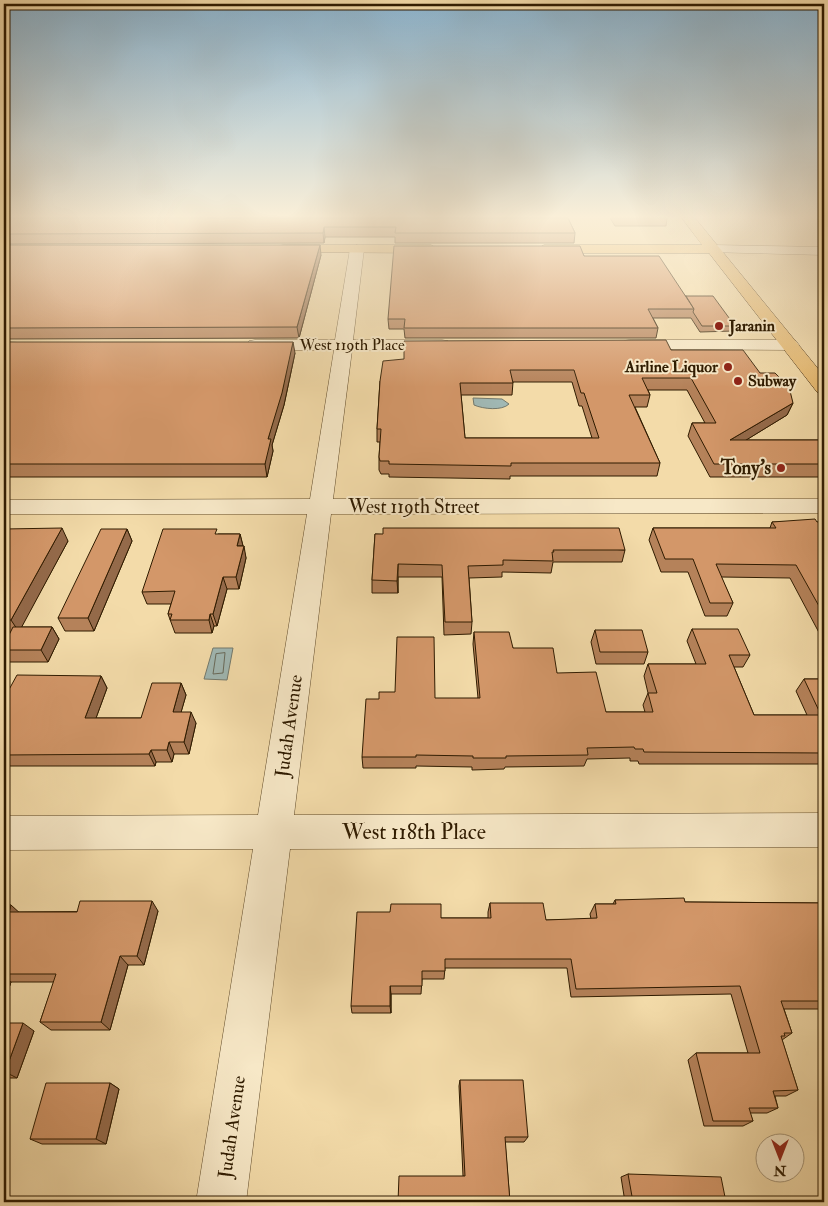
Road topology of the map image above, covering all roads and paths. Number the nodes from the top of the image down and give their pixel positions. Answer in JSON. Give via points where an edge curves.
{"nodes":[{"id":1,"x":354,"y":274,"type":"edge"},
{"id":2,"x":733,"y":274,"type":"edge"},
{"id":3,"x":344,"y":345,"type":"junction"},
{"id":4,"x":463,"y":345,"type":"edge"},
{"id":5,"x":612,"y":345,"type":"edge"},
{"id":6,"x":790,"y":345,"type":"junction"},
{"id":7,"x":234,"y":346,"type":"edge"},
{"id":8,"x":824,"y":388,"type":"edge"},
{"id":9,"x":824,"y":506,"type":"edge"},
{"id":10,"x":4,"y":507,"type":"edge"},
{"id":11,"x":320,"y":507,"type":"junction"},
{"id":12,"x":824,"y":830,"type":"edge"},
{"id":13,"x":274,"y":832,"type":"junction"},
{"id":14,"x":4,"y":833,"type":"edge"},
{"id":15,"x":221,"y":1202,"type":"edge"}],
"edges":[{"from":1,"to":3,"type":"street","name":"Judah Avenue"},
{"from":2,"to":6,"type":"main road"},
{"from":3,"to":4,"type":"street","name":"West 119th Place"},
{"from":3,"to":7,"type":"street","name":"West 119th Place"},
{"from":3,"to":11,"type":"street","name":"Judah Avenue"},
{"from":5,"to":6,"type":"street"},
{"from":6,"to":8,"type":"main road"},
{"from":9,"to":11,"type":"street","name":"West 119th Street"},
{"from":10,"to":11,"type":"street","name":"West 119th Street"},
{"from":11,"to":13,"type":"street","name":"Judah Avenue"},
{"from":12,"to":13,"type":"street","name":"West 118th Place"},
{"from":13,"to":14,"type":"street","name":"West 118th Place"},
{"from":13,"to":15,"type":"street","name":"Judah Avenue"}]}
